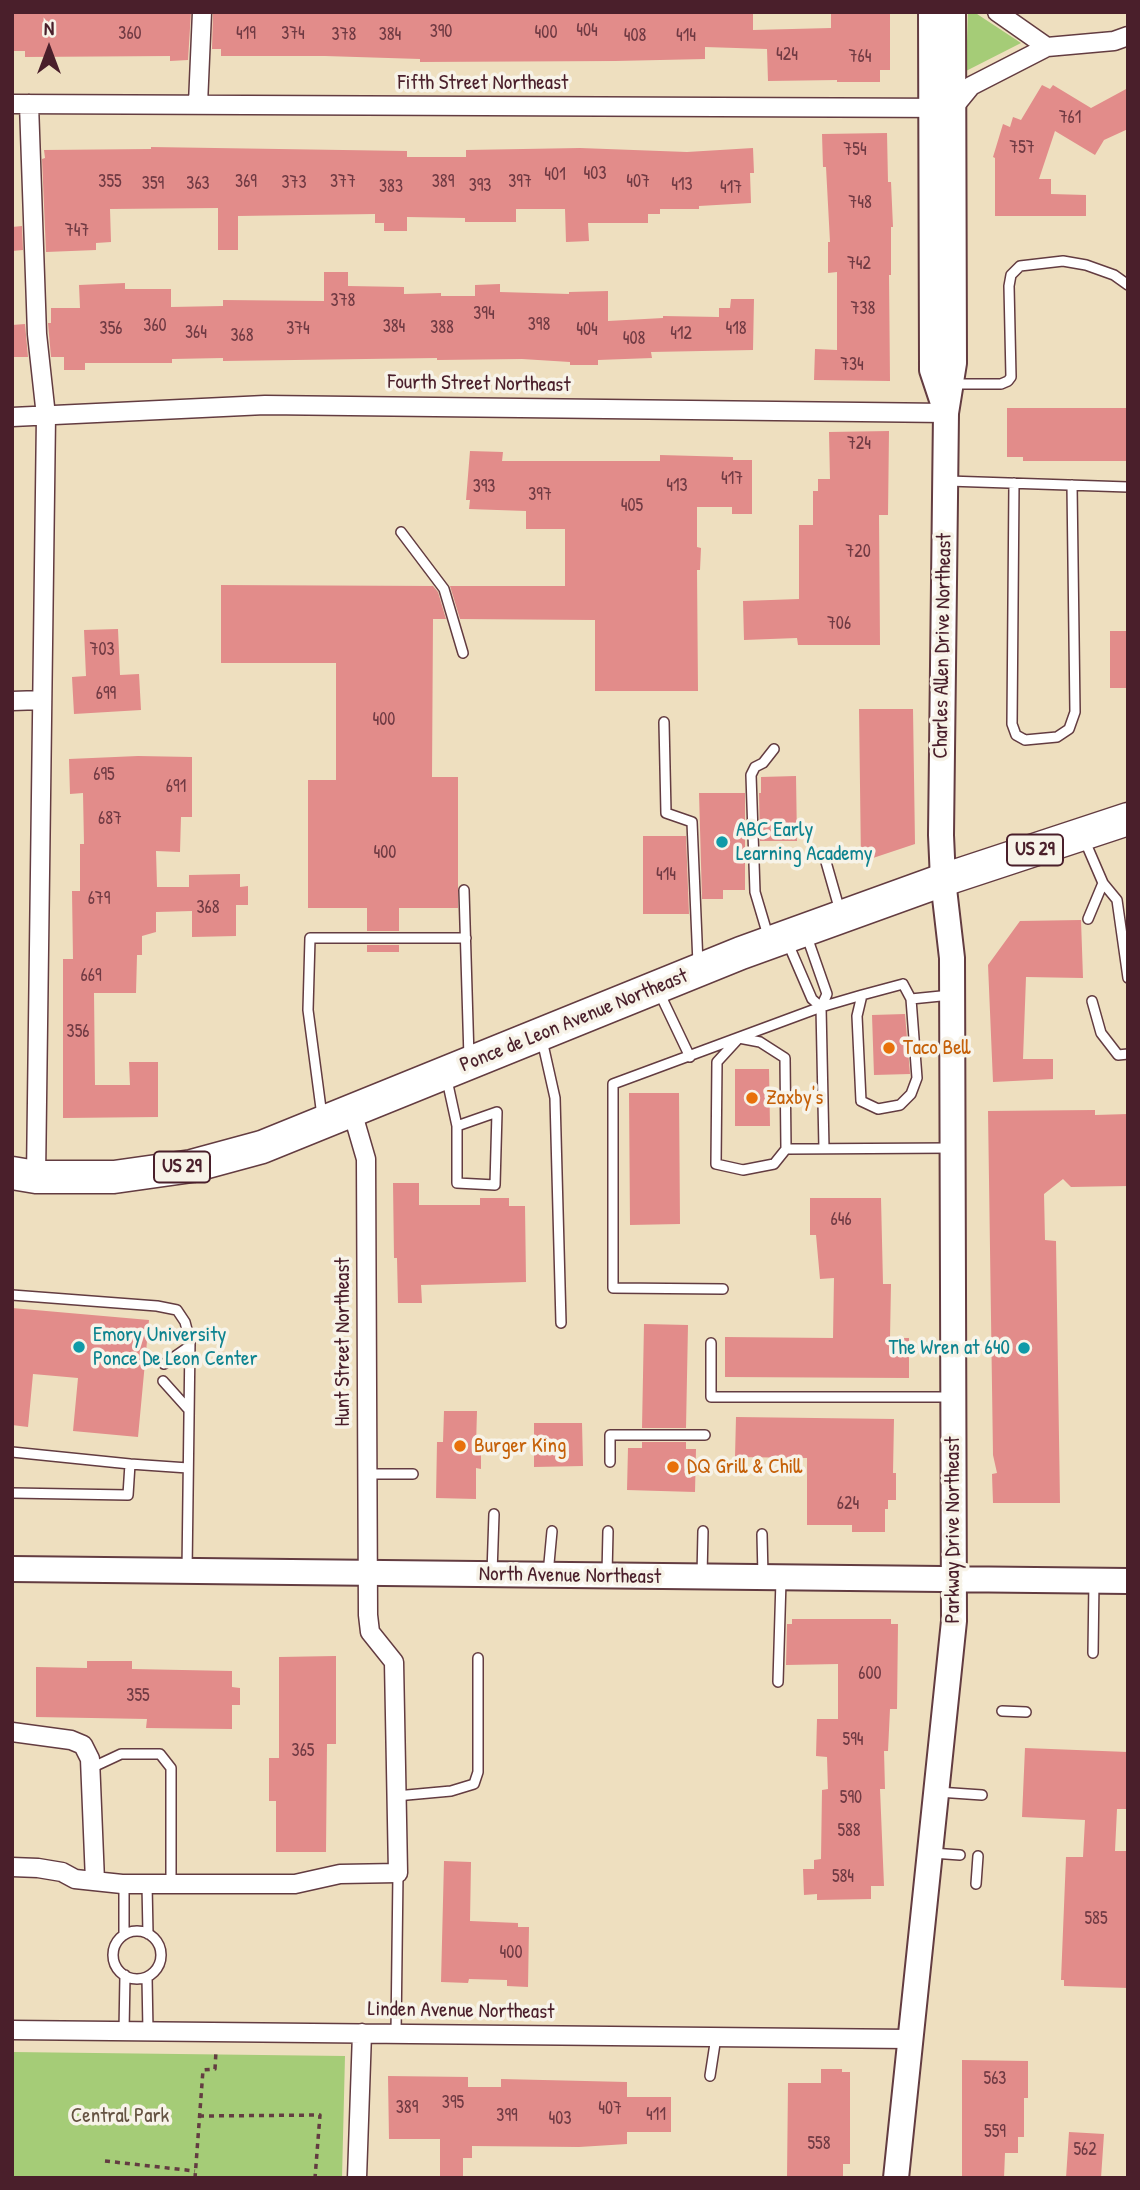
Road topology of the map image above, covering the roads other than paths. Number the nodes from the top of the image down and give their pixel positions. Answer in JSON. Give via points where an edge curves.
{"nodes":[{"id":1,"x":202,"y":12,"type":"edge"},
{"id":2,"x":931,"y":12,"type":"edge"},
{"id":3,"x":953,"y":12,"type":"edge"},
{"id":4,"x":997,"y":12,"type":"edge"},
{"id":5,"x":1128,"y":36,"type":"edge"},
{"id":6,"x":1047,"y":47,"type":"junction"},
{"id":7,"x":20,"y":104,"type":"edge"},
{"id":8,"x":198,"y":104,"type":"junction"},
{"id":9,"x":943,"y":108,"type":"junction"},
{"id":10,"x":1128,"y":285,"type":"edge"},
{"id":11,"x":951,"y":384,"type":"junction"},
{"id":12,"x":946,"y":413,"type":"junction"},
{"id":13,"x":46,"y":416,"type":"junction"},
{"id":14,"x":12,"y":418,"type":"edge"},
{"id":15,"x":946,"y":481,"type":"junction"},
{"id":16,"x":1014,"y":483,"type":"junction"},
{"id":17,"x":1072,"y":485,"type":"junction"},
{"id":18,"x":1128,"y":487,"type":"edge"},
{"id":19,"x":401,"y":532,"type":"dead end"},
{"id":20,"x":463,"y":653,"type":"dead end"},
{"id":21,"x":42,"y":700,"type":"junction"},
{"id":22,"x":12,"y":701,"type":"edge"},
{"id":23,"x":664,"y":722,"type":"dead end"},
{"id":24,"x":774,"y":749,"type":"dead end"},
{"id":25,"x":1128,"y":819,"type":"edge"},
{"id":26,"x":1082,"y":834,"type":"junction"},
{"id":27,"x":826,"y":862,"type":"dead end"},
{"id":28,"x":943,"y":880,"type":"junction"},
{"id":29,"x":1102,"y":883,"type":"junction"},
{"id":30,"x":464,"y":890,"type":"dead end"},
{"id":31,"x":1128,"y":896,"type":"edge"},
{"id":32,"x":1117,"y":900,"type":"junction"},
{"id":33,"x":841,"y":916,"type":"junction"},
{"id":34,"x":1088,"y":919,"type":"dead end"},
{"id":35,"x":787,"y":936,"type":"junction"},
{"id":36,"x":466,"y":938,"type":"junction"},
{"id":37,"x":699,"y":970,"type":"junction"},
{"id":38,"x":1128,"y":978,"type":"edge"},
{"id":39,"x":657,"y":987,"type":"junction"},
{"id":40,"x":862,"y":995,"type":"junction"},
{"id":41,"x":952,"y":995,"type":"junction"},
{"id":42,"x":911,"y":999,"type":"junction"},
{"id":43,"x":1092,"y":1001,"type":"dead end"},
{"id":44,"x":821,"y":1007,"type":"junction"},
{"id":45,"x":540,"y":1034,"type":"junction"},
{"id":46,"x":739,"y":1038,"type":"junction"},
{"id":47,"x":1128,"y":1055,"type":"edge"},
{"id":48,"x":691,"y":1057,"type":"junction"},
{"id":49,"x":457,"y":1068,"type":"junction"},
{"id":50,"x":352,"y":1111,"type":"junction"},
{"id":51,"x":323,"y":1123,"type":"junction"},
{"id":52,"x":457,"y":1126,"type":"junction"},
{"id":53,"x":953,"y":1148,"type":"junction"},
{"id":54,"x":786,"y":1149,"type":"junction"},
{"id":55,"x":824,"y":1149,"type":"junction"},
{"id":56,"x":24,"y":1175,"type":"edge"},
{"id":57,"x":723,"y":1289,"type":"dead end"},
{"id":58,"x":12,"y":1295,"type":"edge"},
{"id":59,"x":561,"y":1323,"type":"dead end"},
{"id":60,"x":711,"y":1343,"type":"dead end"},
{"id":61,"x":190,"y":1346,"type":"junction"},
{"id":62,"x":164,"y":1364,"type":"dead end"},
{"id":63,"x":163,"y":1381,"type":"dead end"},
{"id":64,"x":954,"y":1397,"type":"junction"},
{"id":65,"x":189,"y":1410,"type":"junction"},
{"id":66,"x":705,"y":1435,"type":"dead end"},
{"id":67,"x":12,"y":1452,"type":"edge"},
{"id":68,"x":610,"y":1462,"type":"dead end"},
{"id":69,"x":130,"y":1464,"type":"junction"},
{"id":70,"x":188,"y":1468,"type":"junction"},
{"id":71,"x":366,"y":1474,"type":"junction"},
{"id":72,"x":413,"y":1474,"type":"dead end"},
{"id":73,"x":12,"y":1493,"type":"edge"},
{"id":74,"x":494,"y":1514,"type":"dead end"},
{"id":75,"x":552,"y":1531,"type":"dead end"},
{"id":76,"x":608,"y":1531,"type":"dead end"},
{"id":77,"x":703,"y":1531,"type":"dead end"},
{"id":78,"x":762,"y":1534,"type":"dead end"},
{"id":79,"x":12,"y":1569,"type":"edge"},
{"id":80,"x":187,"y":1571,"type":"junction"},
{"id":81,"x":366,"y":1574,"type":"junction"},
{"id":82,"x":492,"y":1575,"type":"junction"},
{"id":83,"x":548,"y":1576,"type":"junction"},
{"id":84,"x":607,"y":1576,"type":"junction"},
{"id":85,"x":702,"y":1577,"type":"junction"},
{"id":86,"x":772,"y":1578,"type":"junction"},
{"id":87,"x":1125,"y":1578,"type":"edge"},
{"id":88,"x":954,"y":1580,"type":"junction"},
{"id":89,"x":1094,"y":1581,"type":"junction"},
{"id":90,"x":1093,"y":1653,"type":"dead end"},
{"id":91,"x":478,"y":1658,"type":"dead end"},
{"id":92,"x":778,"y":1682,"type":"dead end"},
{"id":93,"x":1002,"y":1711,"type":"dead end"},
{"id":94,"x":1026,"y":1712,"type":"dead end"},
{"id":95,"x":12,"y":1732,"type":"edge"},
{"id":96,"x":91,"y":1769,"type":"junction"},
{"id":97,"x":936,"y":1792,"type":"junction"},
{"id":98,"x":982,"y":1795,"type":"dead end"},
{"id":99,"x":396,"y":1796,"type":"junction"},
{"id":100,"x":930,"y":1853,"type":"junction"},
{"id":101,"x":960,"y":1855,"type":"dead end"},
{"id":102,"x":978,"y":1856,"type":"dead end"},
{"id":103,"x":12,"y":1867,"type":"edge"},
{"id":104,"x":398,"y":1873,"type":"junction"},
{"id":105,"x":95,"y":1881,"type":"junction"},
{"id":106,"x":124,"y":1884,"type":"junction"},
{"id":107,"x":147,"y":1884,"type":"junction"},
{"id":108,"x":172,"y":1884,"type":"junction"},
{"id":109,"x":976,"y":1884,"type":"dead end"},
{"id":110,"x":148,"y":1934,"type":"junction"},
{"id":111,"x":124,"y":1936,"type":"junction"},
{"id":112,"x":125,"y":1975,"type":"junction"},
{"id":113,"x":147,"y":1977,"type":"junction"},
{"id":114,"x":12,"y":2030,"type":"edge"},
{"id":115,"x":124,"y":2031,"type":"junction"},
{"id":116,"x":148,"y":2031,"type":"junction"},
{"id":117,"x":362,"y":2033,"type":"junction"},
{"id":118,"x":397,"y":2033,"type":"junction"},
{"id":119,"x":716,"y":2037,"type":"junction"},
{"id":120,"x":910,"y":2039,"type":"junction"},
{"id":121,"x":709,"y":2076,"type":"dead end"},
{"id":122,"x":357,"y":2178,"type":"edge"},
{"id":123,"x":896,"y":2178,"type":"edge"}],
"edges":[{"from":1,"to":8,"type":"street"},
{"from":2,"to":9,"type":"street","name":"Charles Allen Drive Northeast"},
{"from":3,"to":9,"type":"street","name":"Charles Allen Drive Northeast"},
{"from":4,"to":6,"type":"street"},
{"from":5,"to":6,"type":"street"},
{"from":6,"to":9,"type":"street","via":[[971,86]]},
{"from":7,"to":8,"type":"street","name":"Fifth Street Northeast"},
{"from":7,"to":13,"type":"street"},
{"from":8,"to":9,"type":"street","name":"Fifth Street Northeast"},
{"from":9,"to":11,"type":"street","name":"Charles Allen Drive Northeast","via":[[954,363]]},
{"from":9,"to":12,"type":"street","name":"Charles Allen Drive Northeast","via":[[932,370]]},
{"from":10,"to":11,"type":"lane","via":[[1086,265],[1063,261],[1020,266],[1011,275],[1009,286],[1012,372],[1008,381]]},
{"from":11,"to":12,"type":"street","name":"Charles Allen Drive Northeast"},
{"from":12,"to":13,"type":"street","name":"Fourth Street Northeast","via":[[265,405]]},
{"from":12,"to":15,"type":"street","name":"Charles Allen Drive Northeast"},
{"from":13,"to":14,"type":"street","name":"Fourth Street Northeast"},
{"from":13,"to":21,"type":"street"},
{"from":15,"to":16,"type":"lane"},
{"from":15,"to":28,"type":"street","name":"Charles Allen Drive Northeast"},
{"from":16,"to":17,"type":"lane"},
{"from":16,"to":17,"type":"lane","via":[[1012,724],[1016,735],[1025,740],[1057,737],[1069,729],[1075,712]]},
{"from":17,"to":18,"type":"lane"},
{"from":19,"to":20,"type":"lane","via":[[444,589]]},
{"from":21,"to":22,"type":"street"},
{"from":21,"to":56,"type":"street"},
{"from":23,"to":37,"type":"lane","via":[[666,813],[692,822]]},
{"from":24,"to":35,"type":"lane","via":[[751,775],[755,892]]},
{"from":25,"to":26,"type":"highway","name":"Ponce de Leon Avenue Northeast","number":"US 29"},
{"from":26,"to":28,"type":"highway","name":"Ponce de Leon Avenue Northeast","number":"US 29"},
{"from":26,"to":29,"type":"lane"},
{"from":27,"to":33,"type":"lane"},
{"from":28,"to":33,"type":"highway","name":"Ponce de Leon Avenue Northeast","number":"US 29"},
{"from":28,"to":41,"type":"street","name":"Parkway Drive Northeast"},
{"from":29,"to":32,"type":"lane"},
{"from":29,"to":34,"type":"lane"},
{"from":30,"to":36,"type":"lane"},
{"from":31,"to":32,"type":"lane"},
{"from":32,"to":38,"type":"lane"},
{"from":33,"to":35,"type":"highway","name":"Ponce de Leon Avenue Northeast","number":"US 29"},
{"from":35,"to":37,"type":"highway","name":"Ponce de Leon Avenue Northeast","number":"US 29"},
{"from":35,"to":44,"type":"lane","via":[[812,999]]},
{"from":35,"to":44,"type":"lane","via":[[827,993]]},
{"from":36,"to":49,"type":"lane"},
{"from":36,"to":51,"type":"lane","via":[[310,938],[309,1010]]},
{"from":37,"to":39,"type":"highway","name":"Ponce de Leon Avenue Northeast","number":"US 29"},
{"from":39,"to":45,"type":"highway","name":"Ponce de Leon Avenue Northeast","number":"US 29"},
{"from":39,"to":48,"type":"lane"},
{"from":40,"to":42,"type":"lane","via":[[903,984]]},
{"from":40,"to":42,"type":"lane","via":[[857,1016],[861,1101],[878,1109],[900,1105],[917,1078]]},
{"from":40,"to":44,"type":"lane"},
{"from":41,"to":42,"type":"lane"},
{"from":41,"to":53,"type":"street","name":"Parkway Drive Northeast"},
{"from":43,"to":47,"type":"lane","via":[[1101,1033],[1118,1055]]},
{"from":44,"to":46,"type":"lane"},
{"from":44,"to":55,"type":"lane"},
{"from":45,"to":49,"type":"highway","name":"Ponce de Leon Avenue Northeast","number":"US 29"},
{"from":45,"to":59,"type":"lane","via":[[555,1098]]},
{"from":46,"to":48,"type":"lane"},
{"from":46,"to":54,"type":"lane","via":[[760,1042],[785,1058]]},
{"from":46,"to":54,"type":"lane","via":[[717,1062],[716,1164],[743,1170],[774,1164]]},
{"from":48,"to":57,"type":"lane","via":[[614,1084],[614,1288]]},
{"from":49,"to":50,"type":"highway","name":"Ponce de Leon Avenue Northeast","number":"US 29"},
{"from":49,"to":52,"type":"lane"},
{"from":50,"to":51,"type":"highway","name":"Ponce de Leon Avenue Northeast","number":"US 29"},
{"from":50,"to":71,"type":"street","name":"Hunt Street Northeast","via":[[366,1159]]},
{"from":51,"to":56,"type":"highway","name":"Ponce de Leon Avenue Northeast","number":"US 29","via":[[192,1166],[114,1177]]},
{"from":52,"to":52,"type":"lane","via":[[457,1183],[495,1185],[497,1112]]},
{"from":53,"to":55,"type":"lane"},
{"from":53,"to":64,"type":"street","name":"Parkway Drive Northeast"},
{"from":54,"to":55,"type":"lane"},
{"from":58,"to":61,"type":"lane","via":[[177,1310]]},
{"from":60,"to":64,"type":"lane","via":[[711,1397]]},
{"from":61,"to":62,"type":"lane"},
{"from":61,"to":65,"type":"lane"},
{"from":63,"to":65,"type":"lane"},
{"from":64,"to":88,"type":"street","name":"Parkway Drive Northeast"},
{"from":65,"to":70,"type":"lane"},
{"from":66,"to":68,"type":"lane","via":[[610,1435]]},
{"from":67,"to":69,"type":"lane"},
{"from":69,"to":70,"type":"lane"},
{"from":69,"to":73,"type":"lane","via":[[128,1495]]},
{"from":70,"to":80,"type":"lane"},
{"from":71,"to":72,"type":"lane"},
{"from":71,"to":81,"type":"street","name":"Hunt Street Northeast"},
{"from":74,"to":82,"type":"lane"},
{"from":75,"to":83,"type":"lane"},
{"from":76,"to":84,"type":"lane"},
{"from":77,"to":85,"type":"lane"},
{"from":78,"to":86,"type":"lane"},
{"from":79,"to":80,"type":"street","name":"North Avenue Northeast"},
{"from":80,"to":81,"type":"street","name":"North Avenue Northeast"},
{"from":81,"to":82,"type":"street","name":"North Avenue Northeast"},
{"from":81,"to":99,"type":"street","name":"Hunt Street Northeast","via":[[370,1632],[394,1662]]},
{"from":82,"to":83,"type":"street","name":"North Avenue Northeast"},
{"from":83,"to":84,"type":"street","name":"North Avenue Northeast"},
{"from":84,"to":85,"type":"street","name":"North Avenue Northeast"},
{"from":85,"to":86,"type":"street","name":"North Avenue Northeast"},
{"from":86,"to":88,"type":"street","name":"North Avenue Northeast"},
{"from":86,"to":92,"type":"lane"},
{"from":87,"to":89,"type":"street","name":"North Avenue Northeast"},
{"from":88,"to":89,"type":"street","name":"North Avenue Northeast"},
{"from":88,"to":97,"type":"street","name":"Parkway Drive Northeast","via":[[954,1622]]},
{"from":89,"to":90,"type":"lane"},
{"from":91,"to":99,"type":"lane","via":[[478,1772],[474,1784],[452,1791]]},
{"from":93,"to":94,"type":"lane"},
{"from":95,"to":96,"type":"street","via":[[83,1745]]},
{"from":96,"to":105,"type":"street"},
{"from":96,"to":108,"type":"lane","via":[[121,1754],[160,1754],[172,1769]]},
{"from":97,"to":98,"type":"lane"},
{"from":97,"to":100,"type":"street","name":"Parkway Drive Northeast"},
{"from":99,"to":104,"type":"street","name":"Hunt Street Northeast"},
{"from":100,"to":101,"type":"lane"},
{"from":100,"to":120,"type":"street","name":"Parkway Drive Northeast"},
{"from":102,"to":109,"type":"lane"},
{"from":103,"to":105,"type":"street"},
{"from":104,"to":108,"type":"street","via":[[340,1874],[295,1884]]},
{"from":104,"to":118,"type":"lane"},
{"from":105,"to":106,"type":"street"},
{"from":106,"to":107,"type":"street"},
{"from":106,"to":111,"type":"lane"},
{"from":107,"to":108,"type":"street"},
{"from":107,"to":110,"type":"lane"},
{"from":110,"to":111,"type":"lane","via":[[140,1931]]},
{"from":110,"to":113,"type":"lane","via":[[161,1953],[158,1969]]},
{"from":111,"to":112,"type":"lane","via":[[113,1954]]},
{"from":112,"to":113,"type":"lane"},
{"from":112,"to":115,"type":"lane"},
{"from":113,"to":116,"type":"lane"},
{"from":114,"to":115,"type":"street","name":"Linden Avenue Northeast"},
{"from":115,"to":116,"type":"street","name":"Linden Avenue Northeast"},
{"from":116,"to":117,"type":"street","name":"Linden Avenue Northeast"},
{"from":117,"to":118,"type":"street","name":"Linden Avenue Northeast"},
{"from":117,"to":122,"type":"street"},
{"from":118,"to":119,"type":"street","name":"Linden Avenue Northeast"},
{"from":119,"to":120,"type":"street","name":"Linden Avenue Northeast"},
{"from":119,"to":121,"type":"lane"},
{"from":120,"to":123,"type":"street","name":"Parkway Drive Northeast"}]}
